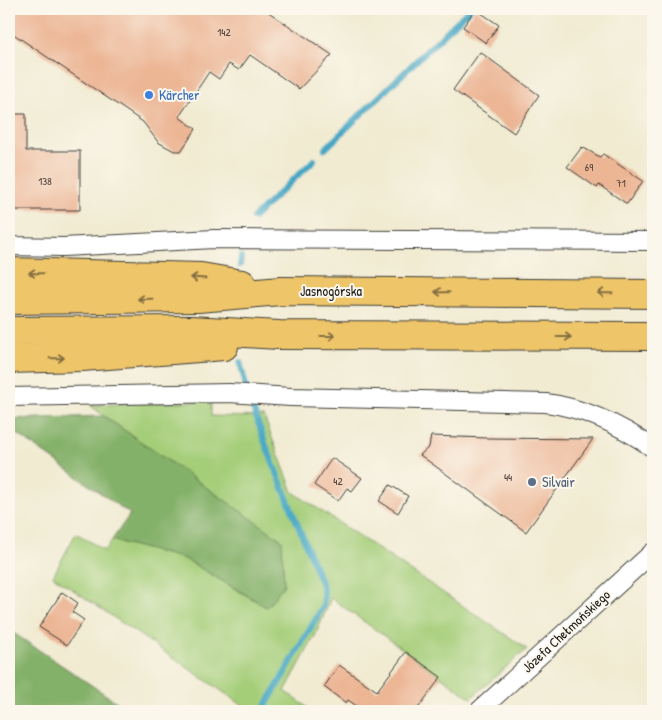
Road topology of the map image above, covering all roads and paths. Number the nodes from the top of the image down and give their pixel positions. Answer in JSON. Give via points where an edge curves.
{"nodes":[{"id":1,"x":653,"y":241,"type":"edge"},
{"id":2,"x":9,"y":246,"type":"edge"},
{"id":3,"x":9,"y":272,"type":"edge"},
{"id":4,"x":281,"y":291,"type":"junction"},
{"id":5,"x":653,"y":294,"type":"edge"},
{"id":6,"x":9,"y":300,"type":"edge"},
{"id":7,"x":9,"y":331,"type":"edge"},
{"id":8,"x":279,"y":335,"type":"junction"},
{"id":9,"x":653,"y":336,"type":"edge"},
{"id":10,"x":9,"y":359,"type":"edge"},
{"id":11,"x":9,"y":397,"type":"edge"},
{"id":12,"x":653,"y":448,"type":"edge"},
{"id":13,"x":653,"y":552,"type":"edge"},
{"id":14,"x":479,"y":711,"type":"edge"}],
"edges":[{"from":1,"to":2,"type":"street","via":[[214,239],[63,247]]},
{"from":4,"to":3,"type":"main road","one_way":true,"via":[[201,277]]},
{"from":5,"to":4,"type":"main road","name":"Jasnogórska","one_way":true},
{"from":4,"to":6,"type":"main road","name":"Jasnogórska","one_way":true,"via":[[198,298]]},
{"from":7,"to":8,"type":"main road","via":[[191,330]]},
{"from":8,"to":9,"type":"main road","one_way":true},
{"from":10,"to":8,"type":"main road","one_way":true,"via":[[218,348]]},
{"from":11,"to":12,"type":"street","via":[[229,393],[546,403],[578,408],[614,424]]},
{"from":13,"to":14,"type":"street","name":"Józefa Chełmońskiego"}]}
